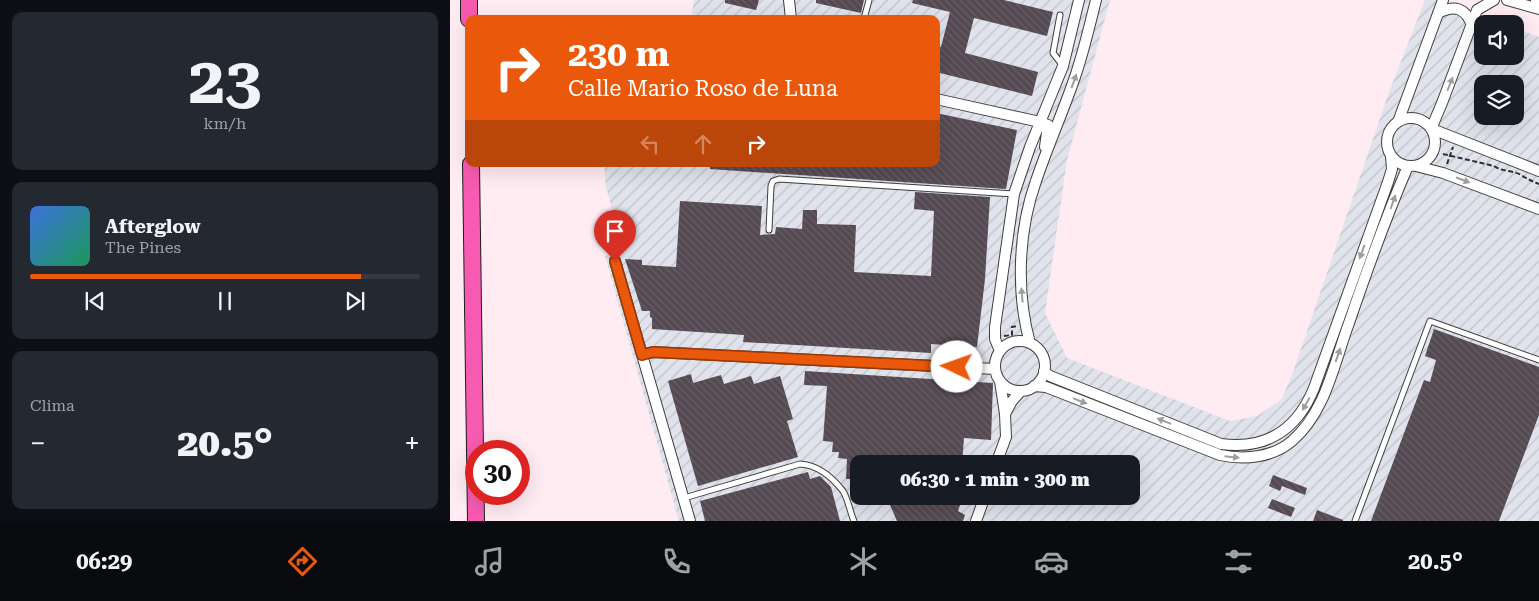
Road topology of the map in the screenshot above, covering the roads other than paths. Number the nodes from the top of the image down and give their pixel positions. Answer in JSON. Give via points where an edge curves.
{"nodes":[{"id":1,"x":469,"y":0,"type":"edge"},
{"id":2,"x":790,"y":0,"type":"edge"},
{"id":3,"x":869,"y":0,"type":"edge"},
{"id":4,"x":1079,"y":0,"type":"edge"},
{"id":5,"x":1096,"y":0,"type":"edge"},
{"id":6,"x":1443,"y":0,"type":"edge"},
{"id":7,"x":1494,"y":0,"type":"edge"},
{"id":8,"x":1507,"y":0,"type":"edge"},
{"id":9,"x":1521,"y":0,"type":"edge"},
{"id":10,"x":1539,"y":7,"type":"edge"},
{"id":11,"x":1438,"y":13,"type":"junction"},
{"id":12,"x":469,"y":15,"type":"edge"},
{"id":13,"x":791,"y":15,"type":"edge"},
{"id":14,"x":865,"y":15,"type":"edge"},
{"id":15,"x":1060,"y":15,"type":"dead end"},
{"id":16,"x":1472,"y":26,"type":"junction"},
{"id":17,"x":1063,"y":66,"type":"junction"},
{"id":18,"x":940,"y":100,"type":"edge"},
{"id":19,"x":1040,"y":122,"type":"junction"},
{"id":20,"x":1398,"y":122,"type":"junction"},
{"id":21,"x":1431,"y":130,"type":"junction"},
{"id":22,"x":1391,"y":156,"type":"junction"},
{"id":23,"x":1042,"y":164,"type":"junction"},
{"id":24,"x":1412,"y":166,"type":"junction"},
{"id":25,"x":471,"y":167,"type":"edge"},
{"id":26,"x":1539,"y":171,"type":"edge"},
{"id":27,"x":1014,"y":194,"type":"junction"},
{"id":28,"x":1539,"y":209,"type":"edge"},
{"id":29,"x":769,"y":230,"type":"dead end"},
{"id":30,"x":615,"y":261,"type":"dead end"},
{"id":31,"x":1030,"y":343,"type":"junction"},
{"id":32,"x":1000,"y":351,"type":"junction"},
{"id":33,"x":642,"y":355,"type":"junction"},
{"id":34,"x":1539,"y":360,"type":"edge"},
{"id":35,"x":995,"y":369,"type":"junction"},
{"id":36,"x":1044,"y":371,"type":"junction"},
{"id":37,"x":1000,"y":381,"type":"junction"},
{"id":38,"x":1034,"y":386,"type":"junction"},
{"id":39,"x":1021,"y":390,"type":"junction"},
{"id":40,"x":1006,"y":414,"type":"junction"},
{"id":41,"x":999,"y":455,"type":"edge"},
{"id":42,"x":684,"y":498,"type":"junction"},
{"id":43,"x":982,"y":505,"type":"edge"},
{"id":44,"x":476,"y":521,"type":"edge"},
{"id":45,"x":690,"y":521,"type":"edge"},
{"id":46,"x":854,"y":521,"type":"edge"},
{"id":47,"x":976,"y":521,"type":"edge"},
{"id":48,"x":1354,"y":521,"type":"edge"}],
"edges":[{"from":1,"to":12,"type":"highway"},
{"from":2,"to":13,"type":"street"},
{"from":3,"to":14,"type":"lane"},
{"from":4,"to":17,"type":"street"},
{"from":23,"to":5,"type":"street","one_way":true,"via":[[1077,72]]},
{"from":6,"to":11,"type":"street"},
{"from":7,"to":16,"type":"street","via":[[1477,10]]},
{"from":8,"to":10,"type":"street"},
{"from":9,"to":10,"type":"street"},
{"from":11,"to":16,"type":"street","via":[[1456,8],[1464,12]]},
{"from":11,"to":20,"type":"street"},
{"from":15,"to":17,"type":"lane","via":[[1053,53]]},
{"from":21,"to":16,"type":"street","one_way":true},
{"from":17,"to":19,"type":"street"},
{"from":18,"to":19,"type":"street"},
{"from":19,"to":23,"type":"street","via":[[1048,125]]},
{"from":19,"to":27,"type":"street"},
{"from":20,"to":21,"type":"street","via":[[1412,118]]},
{"from":20,"to":22,"type":"street","via":[[1387,137]]},
{"from":21,"to":24,"type":"street","via":[[1435,145],[1433,152],[1423,163]]},
{"from":21,"to":26,"type":"street"},
{"from":22,"to":24,"type":"street"},
{"from":22,"to":36,"type":"street","one_way":true,"via":[[1388,182],[1308,403],[1300,416],[1277,435],[1250,445],[1221,444]]},
{"from":31,"to":23,"type":"street","one_way":true,"via":[[1020,274],[1024,232]]},
{"from":24,"to":28,"type":"street","one_way":true,"via":[[1443,173]]},
{"from":38,"to":24,"type":"street","one_way":true,"via":[[1046,387],[1233,458],[1269,454],[1291,442],[1322,402],[1348,323]]},
{"from":25,"to":44,"type":"highway"},
{"from":27,"to":29,"type":"lane","via":[[779,179],[771,186]]},
{"from":27,"to":32,"type":"street","via":[[995,327]]},
{"from":30,"to":33,"type":"street"},
{"from":31,"to":32,"type":"street","via":[[1010,343]]},
{"from":31,"to":36,"type":"street","via":[[1043,358]]},
{"from":32,"to":35,"type":"street"},
{"from":33,"to":35,"type":"street","via":[[653,352]]},
{"from":33,"to":42,"type":"street"},
{"from":34,"to":48,"type":"lane","via":[[1430,321]]},
{"from":35,"to":37,"type":"street"},
{"from":36,"to":38,"type":"street"},
{"from":37,"to":39,"type":"street","via":[[1007,388]]},
{"from":37,"to":40,"type":"street"},
{"from":38,"to":39,"type":"street"},
{"from":39,"to":40,"type":"street"},
{"from":40,"to":41,"type":"street","via":[[1006,437]]},
{"from":42,"to":45,"type":"street"},
{"from":42,"to":46,"type":"lane","via":[[800,464],[811,465],[820,469],[843,492]]},
{"from":43,"to":47,"type":"street"}]}
